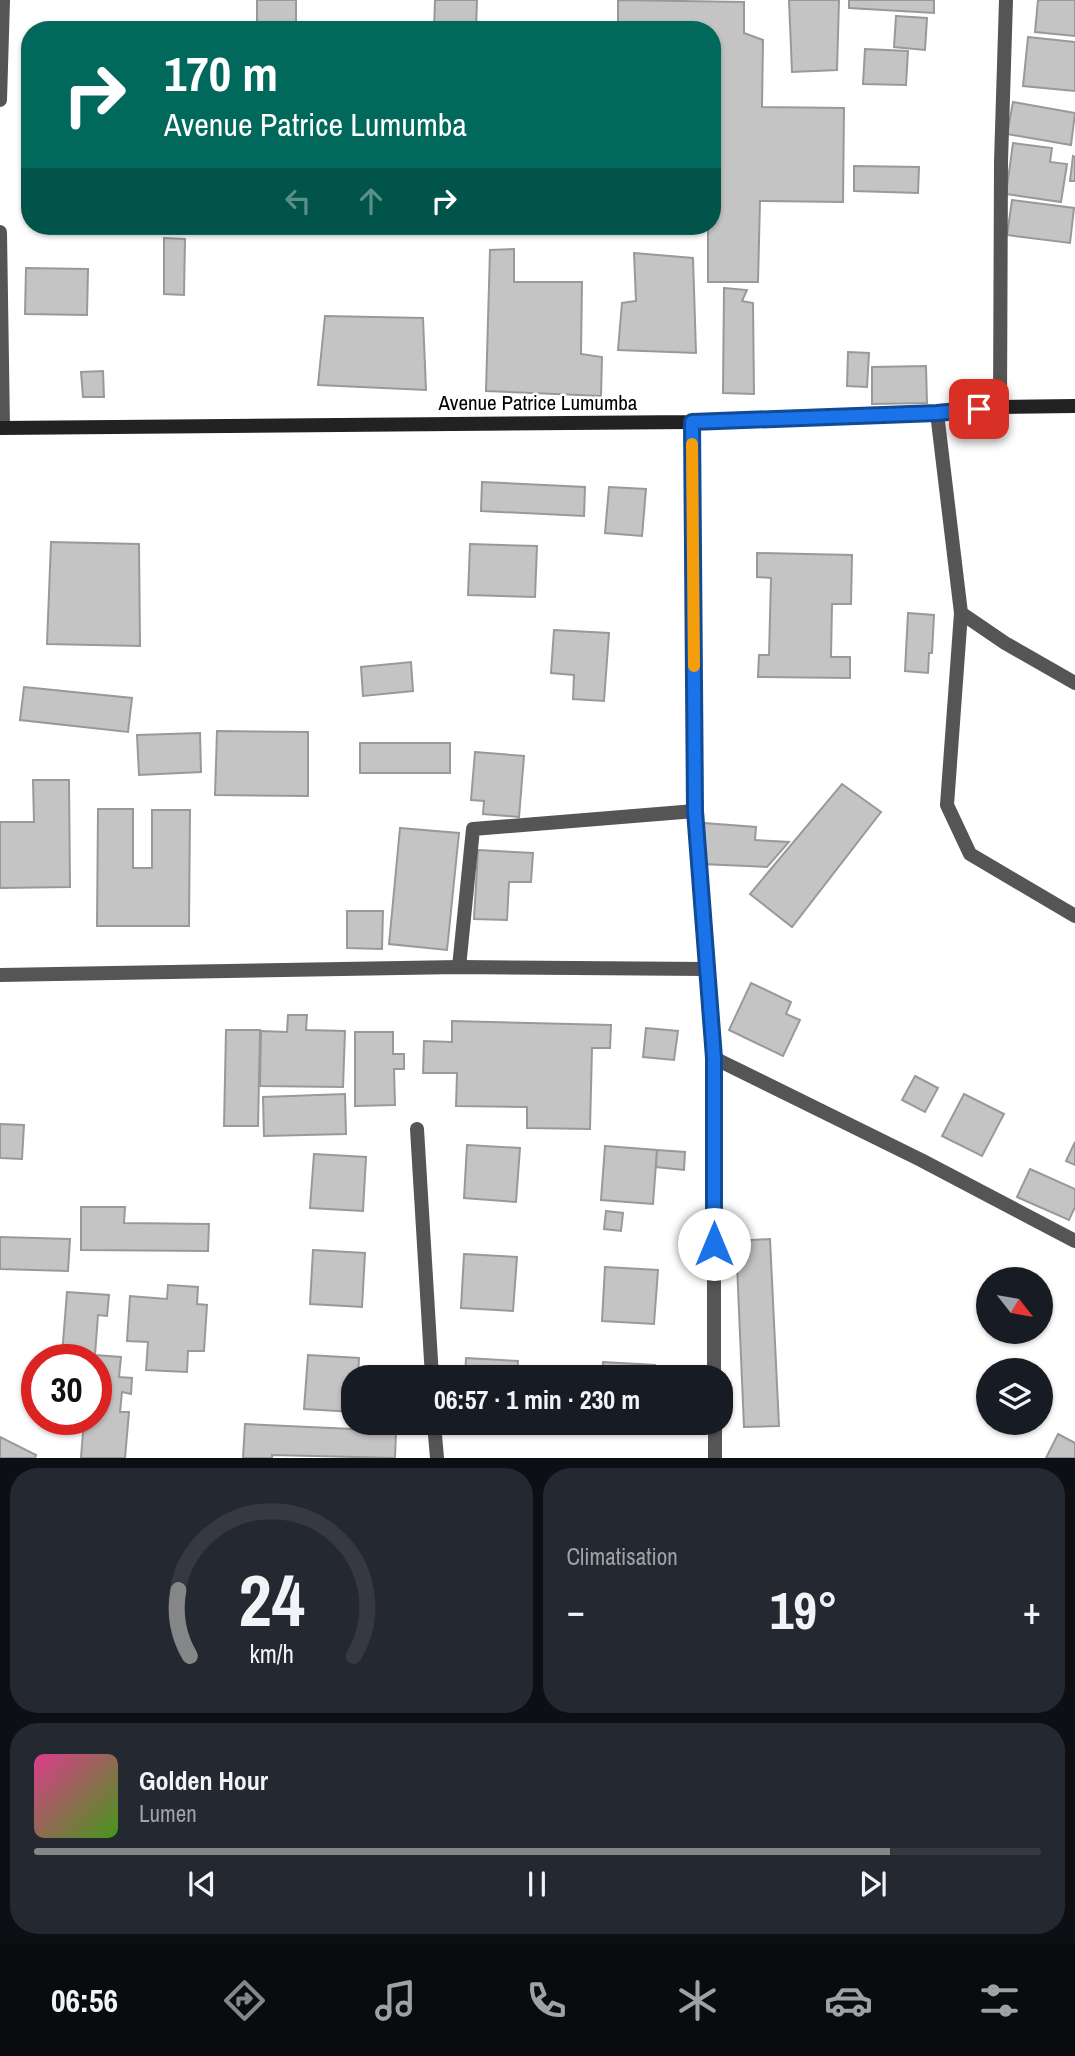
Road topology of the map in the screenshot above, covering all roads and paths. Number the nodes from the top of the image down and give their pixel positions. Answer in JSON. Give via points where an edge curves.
{"nodes":[{"id":1,"x":3,"y":0,"type":"edge"},
{"id":2,"x":1006,"y":0,"type":"edge"},
{"id":3,"x":0,"y":100,"type":"edge"},
{"id":4,"x":0,"y":232,"type":"edge"},
{"id":5,"x":1075,"y":406,"type":"edge"},
{"id":6,"x":1000,"y":407,"type":"junction"},
{"id":7,"x":937,"y":413,"type":"junction"},
{"id":8,"x":692,"y":422,"type":"junction"},
{"id":9,"x":2,"y":428,"type":"edge"},
{"id":10,"x":961,"y":613,"type":"junction"},
{"id":11,"x":1075,"y":683,"type":"edge"},
{"id":12,"x":695,"y":811,"type":"junction"},
{"id":13,"x":1075,"y":916,"type":"edge"},
{"id":14,"x":459,"y":967,"type":"junction"},
{"id":15,"x":706,"y":969,"type":"junction"},
{"id":16,"x":0,"y":975,"type":"edge"},
{"id":17,"x":714,"y":1058,"type":"junction"},
{"id":18,"x":417,"y":1129,"type":"dead end"},
{"id":19,"x":1075,"y":1241,"type":"edge"},
{"id":20,"x":431,"y":1365,"type":"edge"},
{"id":21,"x":715,"y":1365,"type":"edge"},
{"id":22,"x":435,"y":1435,"type":"edge"},
{"id":23,"x":715,"y":1435,"type":"edge"},
{"id":24,"x":436,"y":1458,"type":"edge"},
{"id":25,"x":715,"y":1458,"type":"edge"}],
"edges":[{"from":1,"to":3,"type":"street"},
{"from":2,"to":6,"type":"street","via":[[1000,162]]},
{"from":4,"to":9,"type":"street"},
{"from":5,"to":6,"type":"street","name":"Avenue Patrice Lumumba"},
{"from":6,"to":7,"type":"street","name":"Avenue Patrice Lumumba"},
{"from":7,"to":8,"type":"street","name":"Avenue Patrice Lumumba"},
{"from":7,"to":10,"type":"street"},
{"from":8,"to":9,"type":"street","name":"Avenue Patrice Lumumba"},
{"from":8,"to":12,"type":"street"},
{"from":10,"to":11,"type":"street"},
{"from":10,"to":13,"type":"street","via":[[947,805],[970,854]]},
{"from":12,"to":14,"type":"street","via":[[472,829]]},
{"from":12,"to":15,"type":"street"},
{"from":14,"to":15,"type":"street"},
{"from":14,"to":16,"type":"street"},
{"from":15,"to":17,"type":"street"},
{"from":17,"to":19,"type":"street"},
{"from":17,"to":21,"type":"street"},
{"from":18,"to":20,"type":"street"},
{"from":22,"to":24,"type":"street"},
{"from":23,"to":25,"type":"street"}]}
